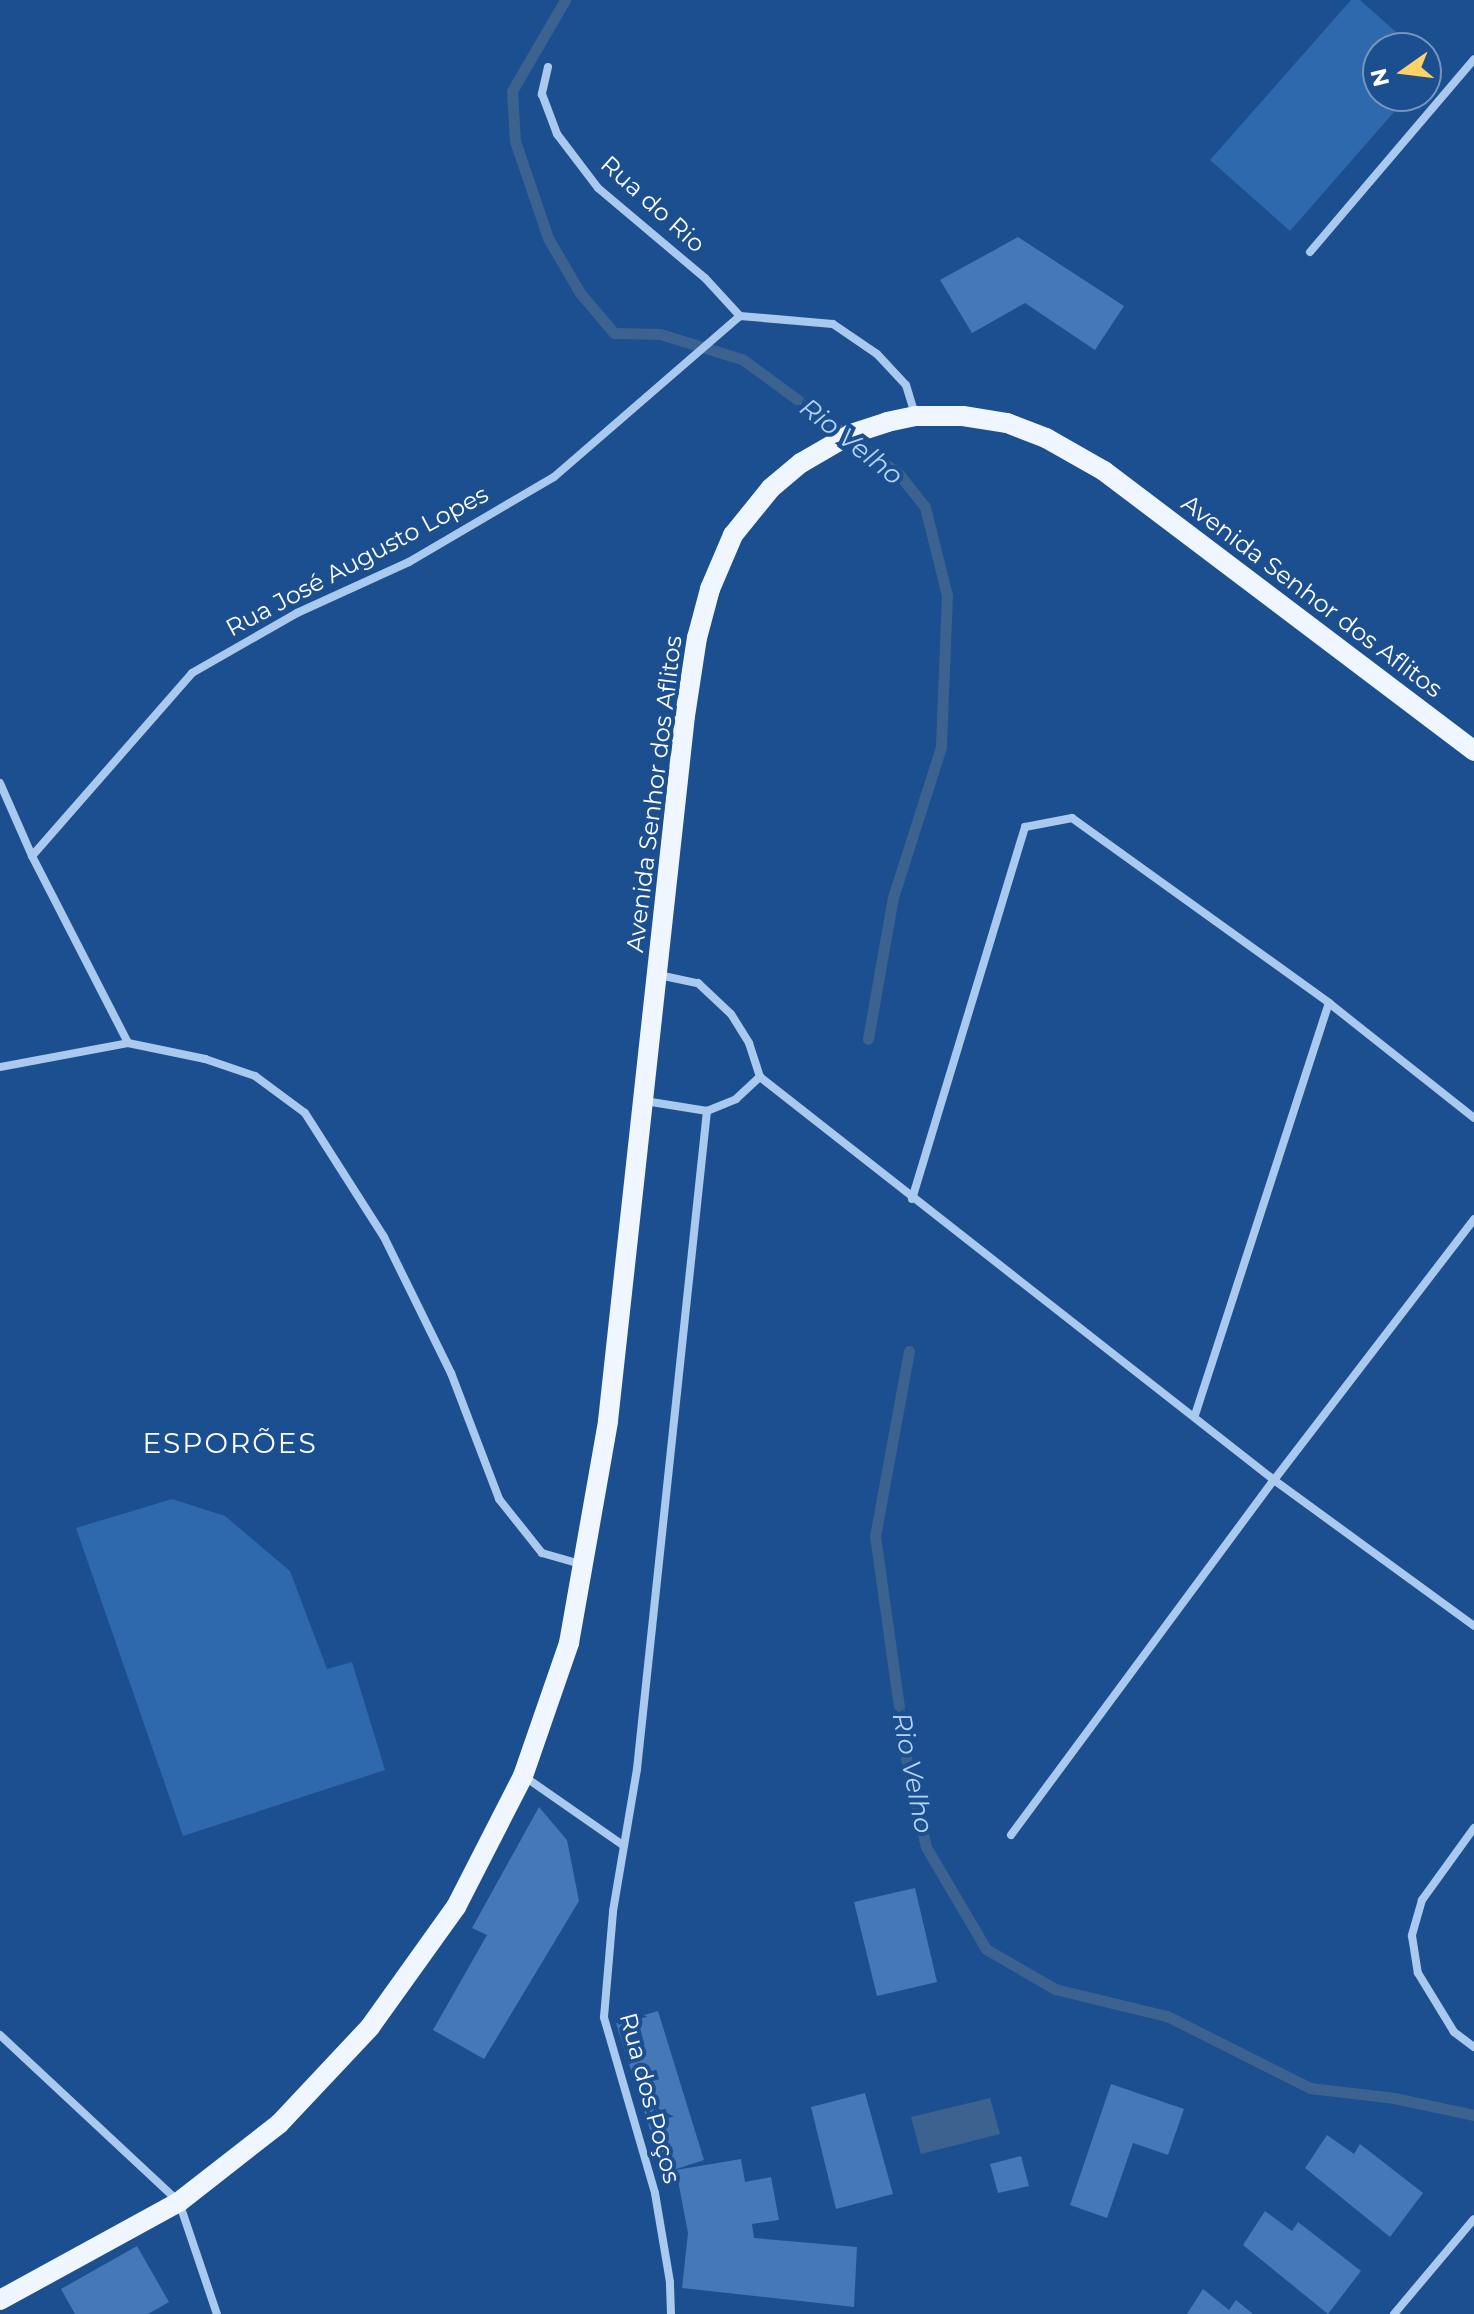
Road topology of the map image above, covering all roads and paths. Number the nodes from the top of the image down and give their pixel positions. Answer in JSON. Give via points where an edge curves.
{"nodes":[{"id":1,"x":1474,"y":59,"type":"edge"},
{"id":2,"x":548,"y":67,"type":"dead end"},
{"id":3,"x":1310,"y":252,"type":"dead end"},
{"id":4,"x":740,"y":316,"type":"junction"},
{"id":5,"x":915,"y":416,"type":"junction"},
{"id":6,"x":1474,"y":751,"type":"edge"},
{"id":7,"x":0,"y":783,"type":"edge"},
{"id":8,"x":32,"y":856,"type":"junction"},
{"id":9,"x":658,"y":975,"type":"junction"},
{"id":10,"x":1329,"y":1003,"type":"junction"},
{"id":11,"x":128,"y":1043,"type":"junction"},
{"id":12,"x":0,"y":1067,"type":"edge"},
{"id":13,"x":760,"y":1077,"type":"junction"},
{"id":14,"x":644,"y":1100,"type":"junction"},
{"id":15,"x":707,"y":1111,"type":"junction"},
{"id":16,"x":1474,"y":1118,"type":"edge"},
{"id":17,"x":912,"y":1199,"type":"junction"},
{"id":18,"x":1474,"y":1219,"type":"edge"},
{"id":19,"x":1195,"y":1415,"type":"junction"},
{"id":20,"x":1274,"y":1480,"type":"junction"},
{"id":21,"x":585,"y":1566,"type":"junction"},
{"id":22,"x":1474,"y":1626,"type":"edge"},
{"id":23,"x":523,"y":1776,"type":"junction"},
{"id":24,"x":1474,"y":1828,"type":"edge"},
{"id":25,"x":1011,"y":1835,"type":"dead end"},
{"id":26,"x":623,"y":1845,"type":"junction"},
{"id":27,"x":0,"y":2035,"type":"edge"},
{"id":28,"x":1474,"y":2047,"type":"edge"},
{"id":29,"x":179,"y":2202,"type":"junction"},
{"id":30,"x":1474,"y":2219,"type":"edge"},
{"id":31,"x":0,"y":2300,"type":"edge"},
{"id":32,"x":217,"y":2314,"type":"edge"},
{"id":33,"x":671,"y":2314,"type":"edge"},
{"id":34,"x":1394,"y":2314,"type":"edge"}],
"edges":[{"from":1,"to":3,"type":"street"},
{"from":2,"to":4,"type":"street","name":"Rua do Rio","via":[[542,94],[557,134],[598,188],[705,278]]},
{"from":4,"to":5,"type":"street","via":[[833,324],[877,354],[906,385]]},
{"from":4,"to":8,"type":"street","name":"Rua José Augusto Lopes","via":[[554,477],[409,562],[297,613],[192,673]]},
{"from":5,"to":6,"type":"main road","name":"Avenida Senhor dos Aflitos","via":[[1007,423],[1104,471]]},
{"from":5,"to":9,"type":"main road","name":"Avenida Senhor dos Aflitos","via":[[851,434],[801,463],[771,488],[733,535],[697,638]]},
{"from":7,"to":8,"type":"street"},
{"from":8,"to":11,"type":"street"},
{"from":9,"to":13,"type":"street","via":[[698,983],[731,1014],[749,1043]]},
{"from":9,"to":14,"type":"main road","name":"Avenida Senhor dos Aflitos"},
{"from":10,"to":16,"type":"street"},
{"from":10,"to":17,"type":"street","via":[[1072,818],[1025,827]]},
{"from":10,"to":19,"type":"street"},
{"from":11,"to":12,"type":"street"},
{"from":11,"to":21,"type":"street","via":[[255,1076],[305,1113],[384,1237],[451,1373],[499,1499],[542,1553]]},
{"from":13,"to":15,"type":"street","via":[[736,1099]]},
{"from":13,"to":17,"type":"street"},
{"from":14,"to":15,"type":"street"},
{"from":14,"to":21,"type":"main road","name":"Avenida Senhor dos Aflitos","via":[[608,1421]]},
{"from":15,"to":26,"type":"street","name":"Rua dos Poços","via":[[637,1769]]},
{"from":17,"to":19,"type":"street"},
{"from":18,"to":20,"type":"street"},
{"from":19,"to":20,"type":"street"},
{"from":20,"to":22,"type":"street"},
{"from":20,"to":25,"type":"street"},
{"from":21,"to":23,"type":"main road","name":"Avenida Senhor dos Aflitos","via":[[569,1643]]},
{"from":23,"to":26,"type":"street"},
{"from":23,"to":29,"type":"main road","name":"Avenida Senhor dos Aflitos","via":[[456,1907],[370,2027],[279,2124]]},
{"from":24,"to":28,"type":"street","via":[[1422,1900],[1412,1936],[1418,1973],[1454,2032]]},
{"from":26,"to":33,"type":"street","name":"Rua dos Poços","via":[[604,2017],[655,2193]]},
{"from":27,"to":29,"type":"street"},
{"from":29,"to":31,"type":"main road","name":"Avenida Senhor dos Aflitos"},
{"from":29,"to":32,"type":"street"},
{"from":30,"to":34,"type":"street"}]}
